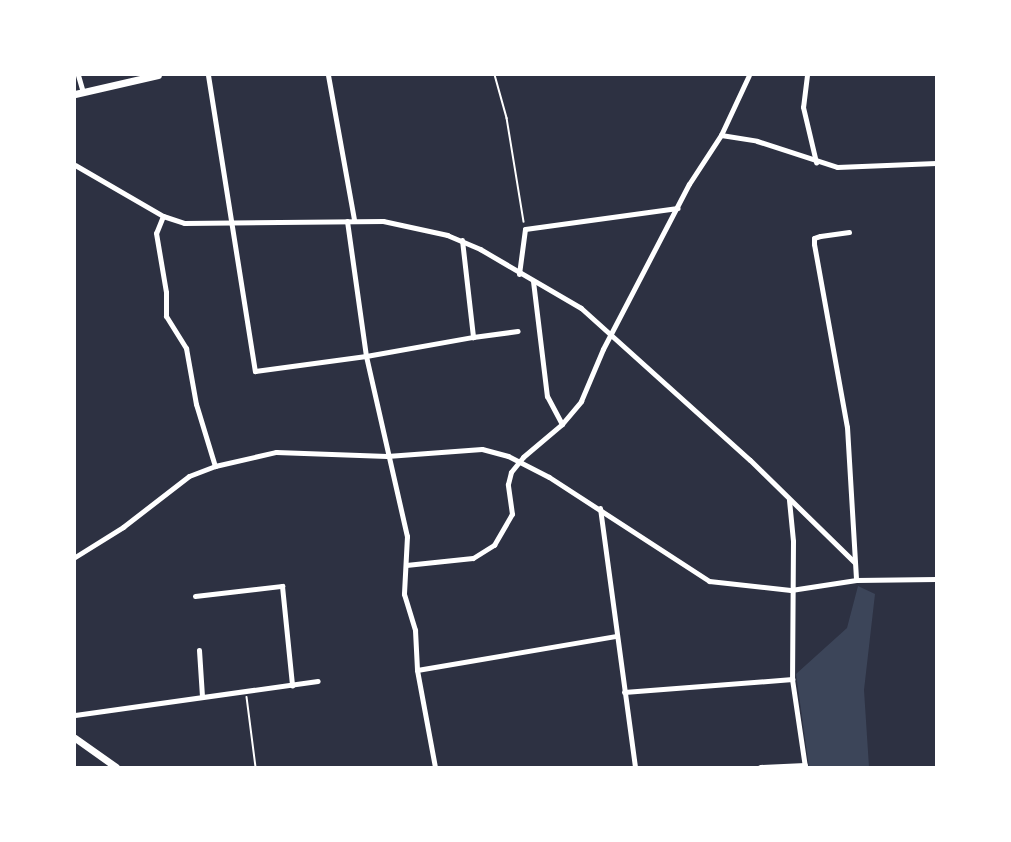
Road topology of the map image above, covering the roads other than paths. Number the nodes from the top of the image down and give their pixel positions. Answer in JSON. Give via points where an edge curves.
{"nodes":[{"id":1,"x":78,"y":75,"type":"edge"},
{"id":2,"x":158,"y":75,"type":"edge"},
{"id":3,"x":208,"y":75,"type":"edge"},
{"id":4,"x":328,"y":75,"type":"edge"},
{"id":5,"x":749,"y":75,"type":"edge"},
{"id":6,"x":807,"y":75,"type":"edge"},
{"id":7,"x":79,"y":93,"type":"edge"},
{"id":8,"x":721,"y":135,"type":"junction"},
{"id":9,"x":816,"y":162,"type":"junction"},
{"id":10,"x":936,"y":163,"type":"edge"},
{"id":11,"x":75,"y":165,"type":"edge"},
{"id":12,"x":678,"y":208,"type":"junction"},
{"id":13,"x":163,"y":216,"type":"junction"},
{"id":14,"x":354,"y":220,"type":"junction"},
{"id":15,"x":347,"y":221,"type":"junction"},
{"id":16,"x":233,"y":225,"type":"junction"},
{"id":17,"x":849,"y":232,"type":"dead end"},
{"id":18,"x":462,"y":240,"type":"junction"},
{"id":19,"x":519,"y":274,"type":"junction"},
{"id":20,"x":533,"y":281,"type":"junction"},
{"id":21,"x":518,"y":331,"type":"dead end"},
{"id":22,"x":610,"y":334,"type":"junction"},
{"id":23,"x":473,"y":337,"type":"junction"},
{"id":24,"x":366,"y":356,"type":"junction"},
{"id":25,"x":562,"y":424,"type":"junction"},
{"id":26,"x":387,"y":456,"type":"junction"},
{"id":27,"x":519,"y":461,"type":"junction"},
{"id":28,"x":215,"y":466,"type":"junction"},
{"id":29,"x":789,"y":500,"type":"junction"},
{"id":30,"x":600,"y":508,"type":"junction"},
{"id":31,"x":75,"y":557,"type":"edge"},
{"id":32,"x":854,"y":562,"type":"junction"},
{"id":33,"x":406,"y":565,"type":"junction"},
{"id":34,"x":936,"y":579,"type":"edge"},
{"id":35,"x":856,"y":580,"type":"junction"},
{"id":36,"x":791,"y":590,"type":"junction"},
{"id":37,"x":195,"y":596,"type":"dead end"},
{"id":38,"x":615,"y":636,"type":"junction"},
{"id":39,"x":199,"y":650,"type":"dead end"},
{"id":40,"x":417,"y":670,"type":"junction"},
{"id":41,"x":792,"y":679,"type":"junction"},
{"id":42,"x":318,"y":681,"type":"dead end"},
{"id":43,"x":292,"y":685,"type":"junction"},
{"id":44,"x":624,"y":692,"type":"junction"},
{"id":45,"x":202,"y":697,"type":"junction"},
{"id":46,"x":75,"y":715,"type":"edge"},
{"id":47,"x":75,"y":738,"type":"edge"},
{"id":48,"x":805,"y":766,"type":"edge"},
{"id":49,"x":116,"y":767,"type":"edge"},
{"id":50,"x":435,"y":767,"type":"edge"},
{"id":51,"x":635,"y":767,"type":"edge"},
{"id":52,"x":760,"y":767,"type":"edge"}],
"edges":[{"from":1,"to":7,"type":"street"},
{"from":2,"to":7,"type":"street"},
{"from":3,"to":16,"type":"street"},
{"from":4,"to":14,"type":"street"},
{"from":5,"to":8,"type":"street"},
{"from":6,"to":9,"type":"street","via":[[803,106]]},
{"from":8,"to":9,"type":"street","via":[[757,141]]},
{"from":8,"to":12,"type":"street"},
{"from":9,"to":10,"type":"street","via":[[847,168]]},
{"from":11,"to":13,"type":"street"},
{"from":12,"to":19,"type":"street","via":[[525,229]]},
{"from":12,"to":22,"type":"street"},
{"from":13,"to":16,"type":"street","via":[[194,224]]},
{"from":13,"to":28,"type":"street","via":[[156,233],[166,292],[165,316],[186,348]]},
{"from":14,"to":15,"type":"street"},
{"from":14,"to":18,"type":"street","via":[[400,224]]},
{"from":15,"to":16,"type":"street"},
{"from":15,"to":24,"type":"street"},
{"from":16,"to":24,"type":"street","via":[[255,371]]},
{"from":17,"to":32,"type":"street","via":[[814,238],[814,244],[848,427],[855,508]]},
{"from":18,"to":19,"type":"street"},
{"from":18,"to":23,"type":"street"},
{"from":19,"to":20,"type":"street"},
{"from":20,"to":22,"type":"street","via":[[574,303]]},
{"from":20,"to":25,"type":"street","via":[[547,396]]},
{"from":21,"to":23,"type":"street"},
{"from":22,"to":25,"type":"street","via":[[582,399]]},
{"from":22,"to":29,"type":"street"},
{"from":23,"to":24,"type":"street"},
{"from":24,"to":26,"type":"street"},
{"from":25,"to":27,"type":"street"},
{"from":26,"to":27,"type":"street","via":[[482,449]]},
{"from":26,"to":28,"type":"street","via":[[276,452]]},
{"from":26,"to":33,"type":"street","via":[[407,536]]},
{"from":27,"to":30,"type":"street"},
{"from":27,"to":33,"type":"street","via":[[508,480],[512,514],[491,548],[473,558]]},
{"from":28,"to":31,"type":"street","via":[[189,476],[123,527]]},
{"from":29,"to":32,"type":"street"},
{"from":29,"to":36,"type":"street"},
{"from":30,"to":36,"type":"street","via":[[709,581]]},
{"from":30,"to":38,"type":"street"},
{"from":32,"to":35,"type":"street"},
{"from":33,"to":40,"type":"street","via":[[404,594],[415,630]]},
{"from":34,"to":35,"type":"street"},
{"from":35,"to":36,"type":"street"},
{"from":36,"to":41,"type":"street"},
{"from":37,"to":43,"type":"street","via":[[282,586]]},
{"from":38,"to":40,"type":"street"},
{"from":38,"to":44,"type":"street"},
{"from":39,"to":45,"type":"street"},
{"from":40,"to":50,"type":"street"},
{"from":41,"to":44,"type":"street"},
{"from":41,"to":48,"type":"street"},
{"from":42,"to":43,"type":"street"},
{"from":43,"to":45,"type":"street"},
{"from":44,"to":51,"type":"street"},
{"from":45,"to":46,"type":"street"},
{"from":47,"to":49,"type":"street"},
{"from":48,"to":52,"type":"street"}]}
